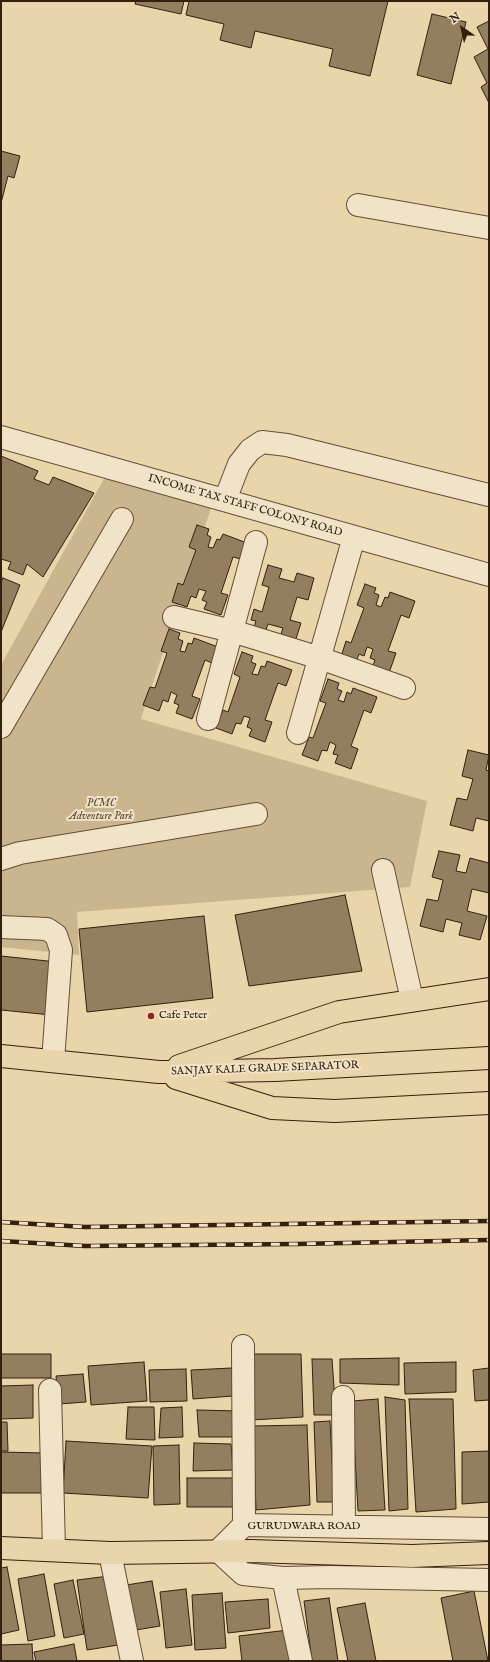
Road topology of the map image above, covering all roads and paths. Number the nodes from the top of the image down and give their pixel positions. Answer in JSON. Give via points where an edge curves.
{"nodes":[{"id":1,"x":358,"y":205,"type":"dead end"},
{"id":2,"x":489,"y":228,"type":"edge"},
{"id":3,"x":1,"y":437,"type":"edge"},
{"id":4,"x":489,"y":495,"type":"edge"},
{"id":5,"x":225,"y":500,"type":"junction"},
{"id":6,"x":122,"y":519,"type":"dead end"},
{"id":7,"x":354,"y":537,"type":"junction"},
{"id":8,"x":256,"y":542,"type":"dead end"},
{"id":9,"x":489,"y":575,"type":"edge"},
{"id":10,"x":174,"y":617,"type":"dead end"},
{"id":11,"x":232,"y":631,"type":"junction"},
{"id":12,"x":320,"y":658,"type":"junction"},
{"id":13,"x":404,"y":688,"type":"dead end"},
{"id":14,"x":208,"y":719,"type":"dead end"},
{"id":15,"x":1,"y":727,"type":"edge"},
{"id":16,"x":298,"y":733,"type":"dead end"},
{"id":17,"x":256,"y":814,"type":"dead end"},
{"id":18,"x":1,"y":859,"type":"edge"},
{"id":19,"x":383,"y":870,"type":"dead end"},
{"id":20,"x":1,"y":927,"type":"edge"},
{"id":21,"x":489,"y":989,"type":"edge"},
{"id":22,"x":412,"y":1000,"type":"junction"},
{"id":23,"x":1,"y":1056,"type":"edge"},
{"id":24,"x":489,"y":1058,"type":"edge"},
{"id":25,"x":53,"y":1061,"type":"junction"},
{"id":26,"x":160,"y":1072,"type":"junction"},
{"id":27,"x":489,"y":1103,"type":"edge"},
{"id":28,"x":244,"y":1346,"type":"dead end"},
{"id":29,"x":50,"y":1390,"type":"dead end"},
{"id":30,"x":343,"y":1397,"type":"dead end"},
{"id":31,"x":244,"y":1525,"type":"junction"},
{"id":32,"x":344,"y":1527,"type":"junction"},
{"id":33,"x":489,"y":1529,"type":"edge"},
{"id":34,"x":1,"y":1548,"type":"edge"},
{"id":35,"x":54,"y":1550,"type":"junction"},
{"id":36,"x":218,"y":1551,"type":"junction"},
{"id":37,"x":110,"y":1553,"type":"junction"},
{"id":38,"x":489,"y":1554,"type":"edge"},
{"id":39,"x":283,"y":1578,"type":"junction"},
{"id":40,"x":489,"y":1580,"type":"edge"},
{"id":41,"x":132,"y":1661,"type":"edge"},
{"id":42,"x":301,"y":1661,"type":"edge"}],
"edges":[{"from":1,"to":2,"type":"street"},
{"from":3,"to":5,"type":"street","name":"INCOME TAX STAFF COLONY ROAD"},
{"from":4,"to":5,"type":"street","via":[[310,450],[262,442],[250,450],[239,464]]},
{"from":5,"to":7,"type":"street","name":"INCOME TAX STAFF COLONY ROAD"},
{"from":6,"to":15,"type":"street"},
{"from":7,"to":9,"type":"street","name":"INCOME TAX STAFF COLONY ROAD"},
{"from":7,"to":12,"type":"street"},
{"from":8,"to":11,"type":"street"},
{"from":10,"to":11,"type":"street"},
{"from":11,"to":12,"type":"street"},
{"from":11,"to":14,"type":"street"},
{"from":12,"to":13,"type":"street"},
{"from":12,"to":16,"type":"street"},
{"from":17,"to":18,"type":"street","via":[[20,853]]},
{"from":19,"to":22,"type":"street"},
{"from":20,"to":25,"type":"street","via":[[47,929],[56,935],[61,950]]},
{"from":21,"to":22,"type":"main road"},
{"from":22,"to":26,"type":"main road","via":[[338,1012]]},
{"from":23,"to":25,"type":"main road"},
{"from":24,"to":26,"type":"main road","name":"SANJAY KALE GRADE SEPARATOR","via":[[275,1070]]},
{"from":25,"to":26,"type":"main road"},
{"from":26,"to":27,"type":"main road","name":"SANJAY KALE GRADE SEPARATOR","via":[[272,1108],[334,1111]]},
{"from":28,"to":31,"type":"street"},
{"from":29,"to":35,"type":"street"},
{"from":30,"to":32,"type":"street"},
{"from":31,"to":32,"type":"street","name":"GURUDWARA ROAD"},
{"from":31,"to":36,"type":"street","name":"GURUDWARA ROAD"},
{"from":32,"to":33,"type":"street","name":"GURUDWARA ROAD"},
{"from":34,"to":35,"type":"main road"},
{"from":35,"to":37,"type":"main road"},
{"from":36,"to":37,"type":"main road"},
{"from":36,"to":38,"type":"main road","via":[[412,1556]]},
{"from":36,"to":39,"type":"street","via":[[243,1574]]},
{"from":37,"to":41,"type":"street"},
{"from":39,"to":40,"type":"street"},
{"from":39,"to":42,"type":"street"}]}
